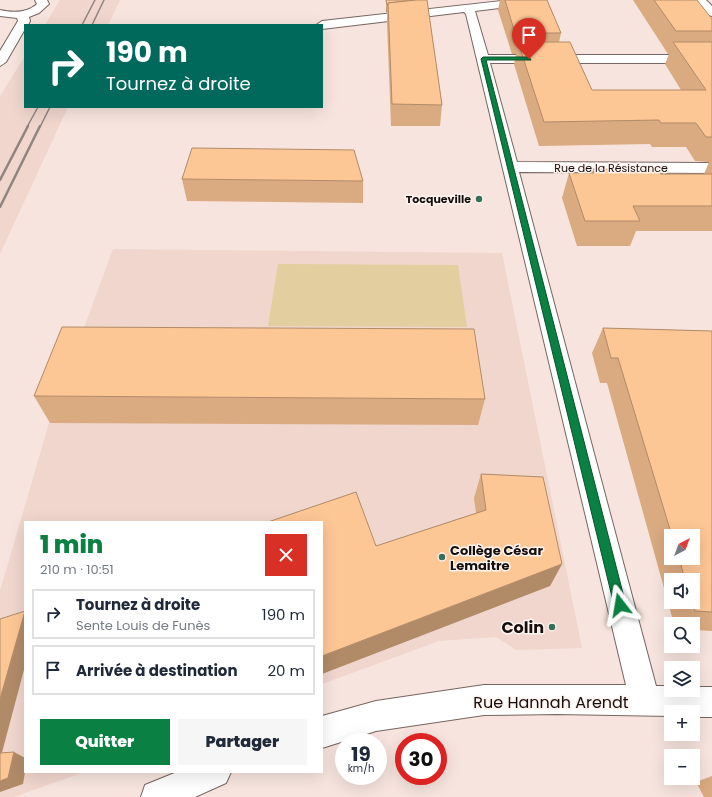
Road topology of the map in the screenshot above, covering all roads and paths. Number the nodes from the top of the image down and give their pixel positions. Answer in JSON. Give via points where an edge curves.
{"nodes":[{"id":1,"x":41,"y":0,"type":"edge"},
{"id":2,"x":540,"y":0,"type":"edge"},
{"id":3,"x":700,"y":0,"type":"edge"},
{"id":4,"x":0,"y":7,"type":"edge"},
{"id":5,"x":468,"y":8,"type":"junction"},
{"id":6,"x":712,"y":13,"type":"edge"},
{"id":7,"x":22,"y":14,"type":"junction"},
{"id":8,"x":323,"y":25,"type":"edge"},
{"id":9,"x":483,"y":59,"type":"junction"},
{"id":10,"x":712,"y":59,"type":"edge"},
{"id":11,"x":0,"y":62,"type":"edge"},
{"id":12,"x":511,"y":167,"type":"junction"},
{"id":13,"x":712,"y":168,"type":"edge"},
{"id":14,"x":645,"y":702,"type":"junction"},
{"id":15,"x":712,"y":702,"type":"edge"},
{"id":16,"x":323,"y":732,"type":"edge"},
{"id":17,"x":213,"y":773,"type":"edge"},
{"id":18,"x":157,"y":797,"type":"edge"}],
"edges":[{"from":1,"to":7,"type":"street","via":[[41,7]]},
{"from":2,"to":5,"type":"street"},
{"from":3,"to":6,"type":"street"},
{"from":4,"to":7,"type":"street"},
{"from":5,"to":8,"type":"street"},
{"from":5,"to":9,"type":"street","via":[[472,14]]},
{"from":7,"to":11,"type":"street","via":[[24,21]]},
{"from":9,"to":10,"type":"street"},
{"from":9,"to":12,"type":"street"},
{"from":12,"to":13,"type":"street","name":"Rue de la Résistance"},
{"from":12,"to":14,"type":"street"},
{"from":14,"to":15,"type":"street","name":"Rue Hannah Arendt"},
{"from":14,"to":16,"type":"street","name":"Rue Hannah Arendt","via":[[484,700],[376,716]]},
{"from":17,"to":18,"type":"street"}]}
